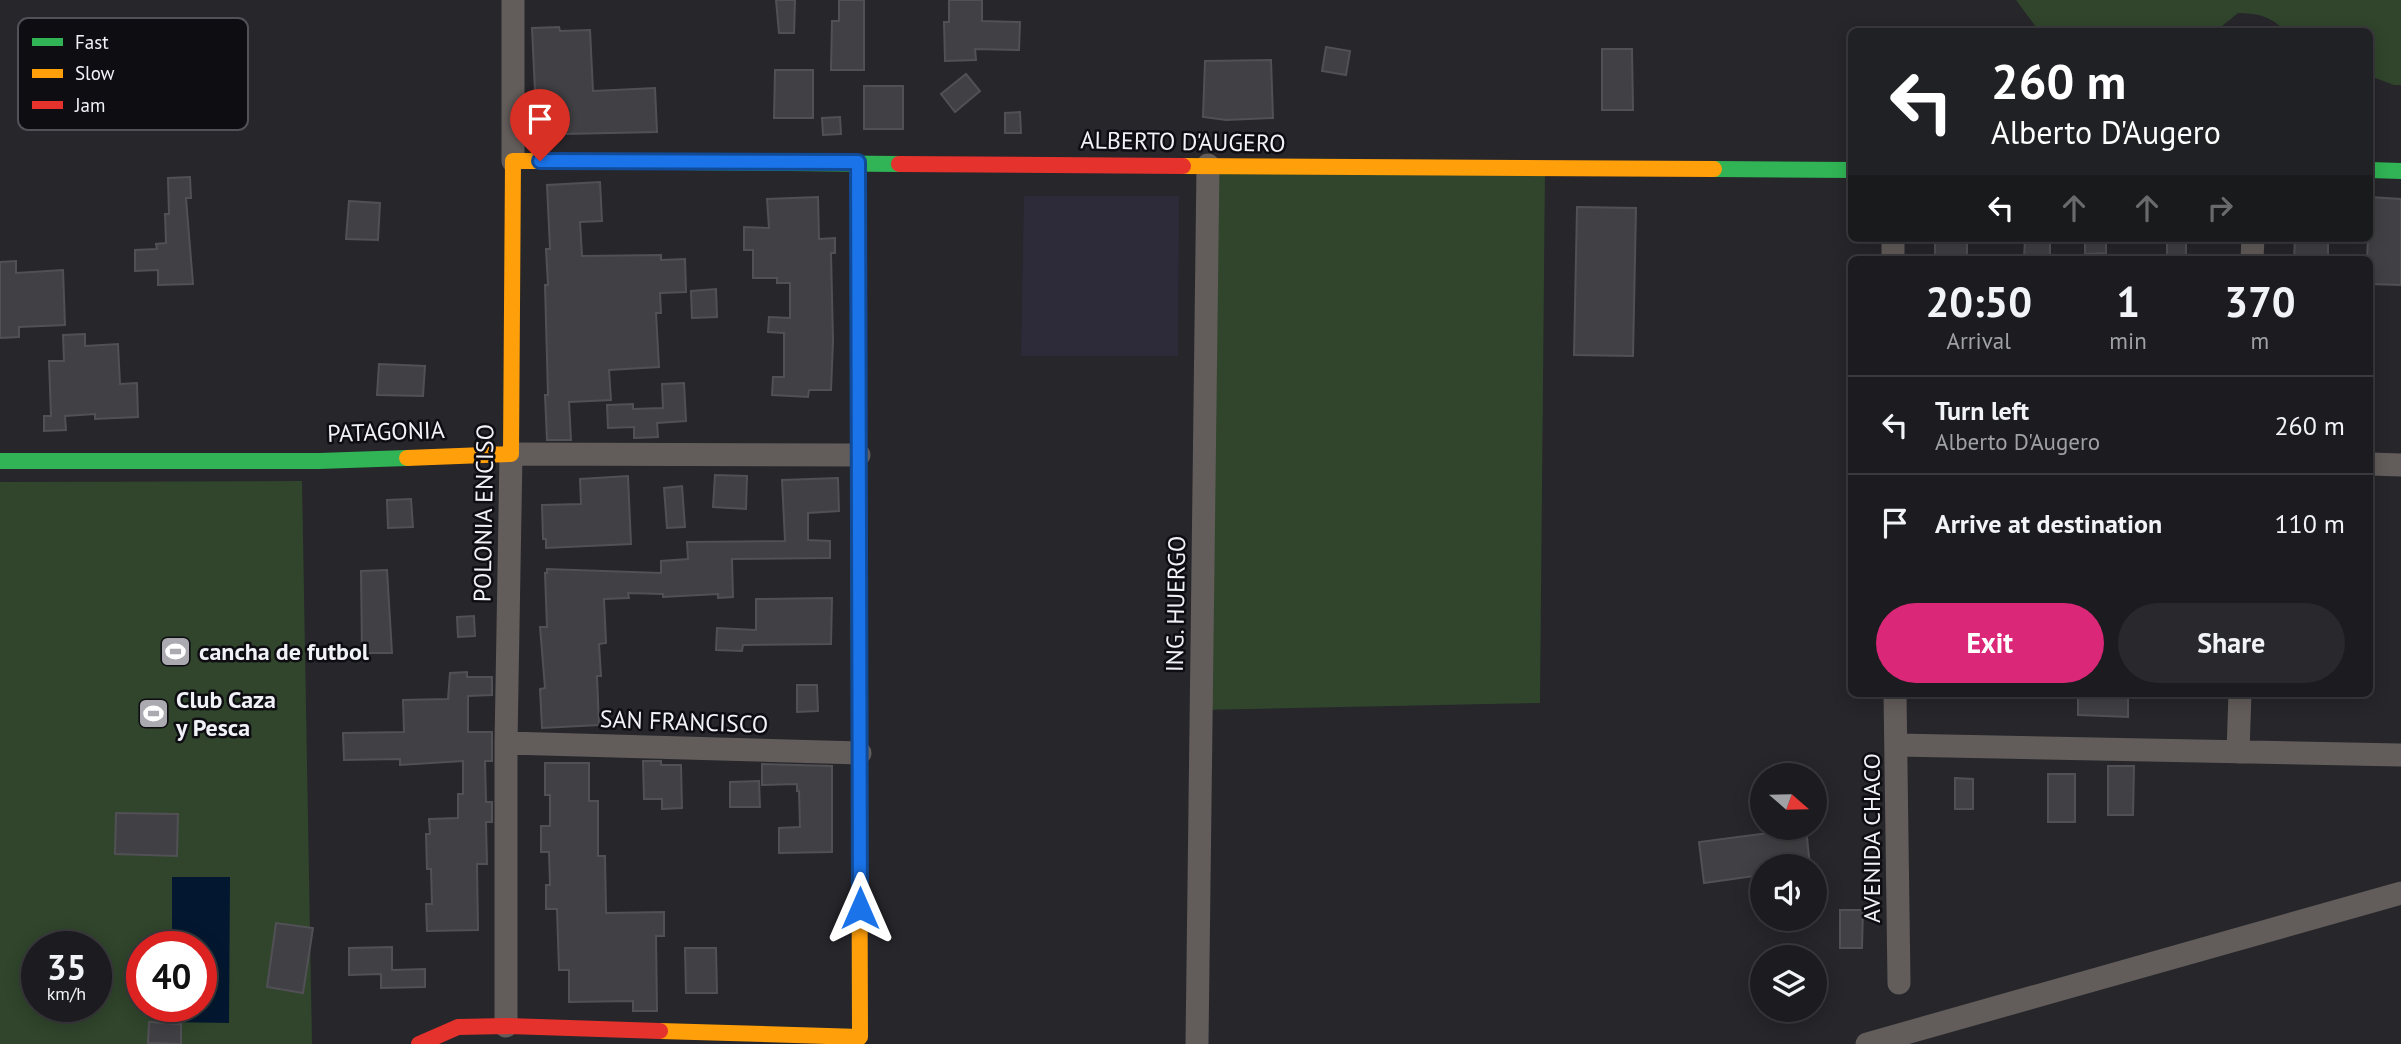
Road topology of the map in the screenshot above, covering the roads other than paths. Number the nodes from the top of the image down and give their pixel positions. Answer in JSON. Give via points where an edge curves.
{"nodes":[{"id":1,"x":513,"y":0,"type":"edge"},
{"id":2,"x":513,"y":161,"type":"junction"},
{"id":3,"x":858,"y":162,"type":"junction"},
{"id":4,"x":1208,"y":166,"type":"junction"},
{"id":5,"x":1848,"y":170,"type":"edge"},
{"id":6,"x":2373,"y":170,"type":"edge"},
{"id":7,"x":2401,"y":170,"type":"edge"},
{"id":8,"x":511,"y":454,"type":"junction"},
{"id":9,"x":859,"y":455,"type":"junction"},
{"id":10,"x":0,"y":461,"type":"edge"},
{"id":11,"x":2373,"y":464,"type":"edge"},
{"id":12,"x":2401,"y":465,"type":"edge"},
{"id":13,"x":1895,"y":697,"type":"edge"},
{"id":14,"x":2240,"y":697,"type":"edge"},
{"id":15,"x":506,"y":743,"type":"junction"},
{"id":16,"x":1897,"y":745,"type":"junction"},
{"id":17,"x":2238,"y":752,"type":"junction"},
{"id":18,"x":860,"y":753,"type":"junction"},
{"id":19,"x":2401,"y":755,"type":"edge"},
{"id":20,"x":2401,"y":893,"type":"edge"},
{"id":21,"x":1899,"y":983,"type":"dead end"},
{"id":22,"x":506,"y":1026,"type":"junction"},
{"id":23,"x":419,"y":1044,"type":"edge"},
{"id":24,"x":1197,"y":1044,"type":"edge"},
{"id":25,"x":1867,"y":1044,"type":"edge"}],
"edges":[{"from":1,"to":2,"type":"street","name":"POLONIA ENCISO"},
{"from":2,"to":3,"type":"main road","name":"ALBERTO D'AUGERO"},
{"from":2,"to":8,"type":"main road","name":"POLONIA ENCISO"},
{"from":3,"to":4,"type":"main road","name":"ALBERTO D'AUGERO"},
{"from":3,"to":9,"type":"main road"},
{"from":4,"to":5,"type":"main road","name":"ALBERTO D'AUGERO"},
{"from":4,"to":24,"type":"street","name":"ING. HUERGO"},
{"from":6,"to":7,"type":"main road"},
{"from":8,"to":9,"type":"street","name":"PATAGONIA"},
{"from":8,"to":10,"type":"main road","name":"PATAGONIA","via":[[319,461]]},
{"from":8,"to":15,"type":"street","name":"POLONIA ENCISO"},
{"from":9,"to":18,"type":"main road"},
{"from":11,"to":12,"type":"street"},
{"from":13,"to":16,"type":"street","name":"AVENIDA CHACO"},
{"from":14,"to":17,"type":"street"},
{"from":15,"to":18,"type":"street","name":"SAN FRANCISCO"},
{"from":15,"to":22,"type":"street","name":"POLONIA ENCISO"},
{"from":16,"to":17,"type":"street"},
{"from":16,"to":21,"type":"street","name":"AVENIDA CHACO"},
{"from":17,"to":19,"type":"street"},
{"from":18,"to":22,"type":"main road","via":[[860,1037]]},
{"from":20,"to":25,"type":"street"},
{"from":22,"to":23,"type":"main road","via":[[458,1027]]}]}
